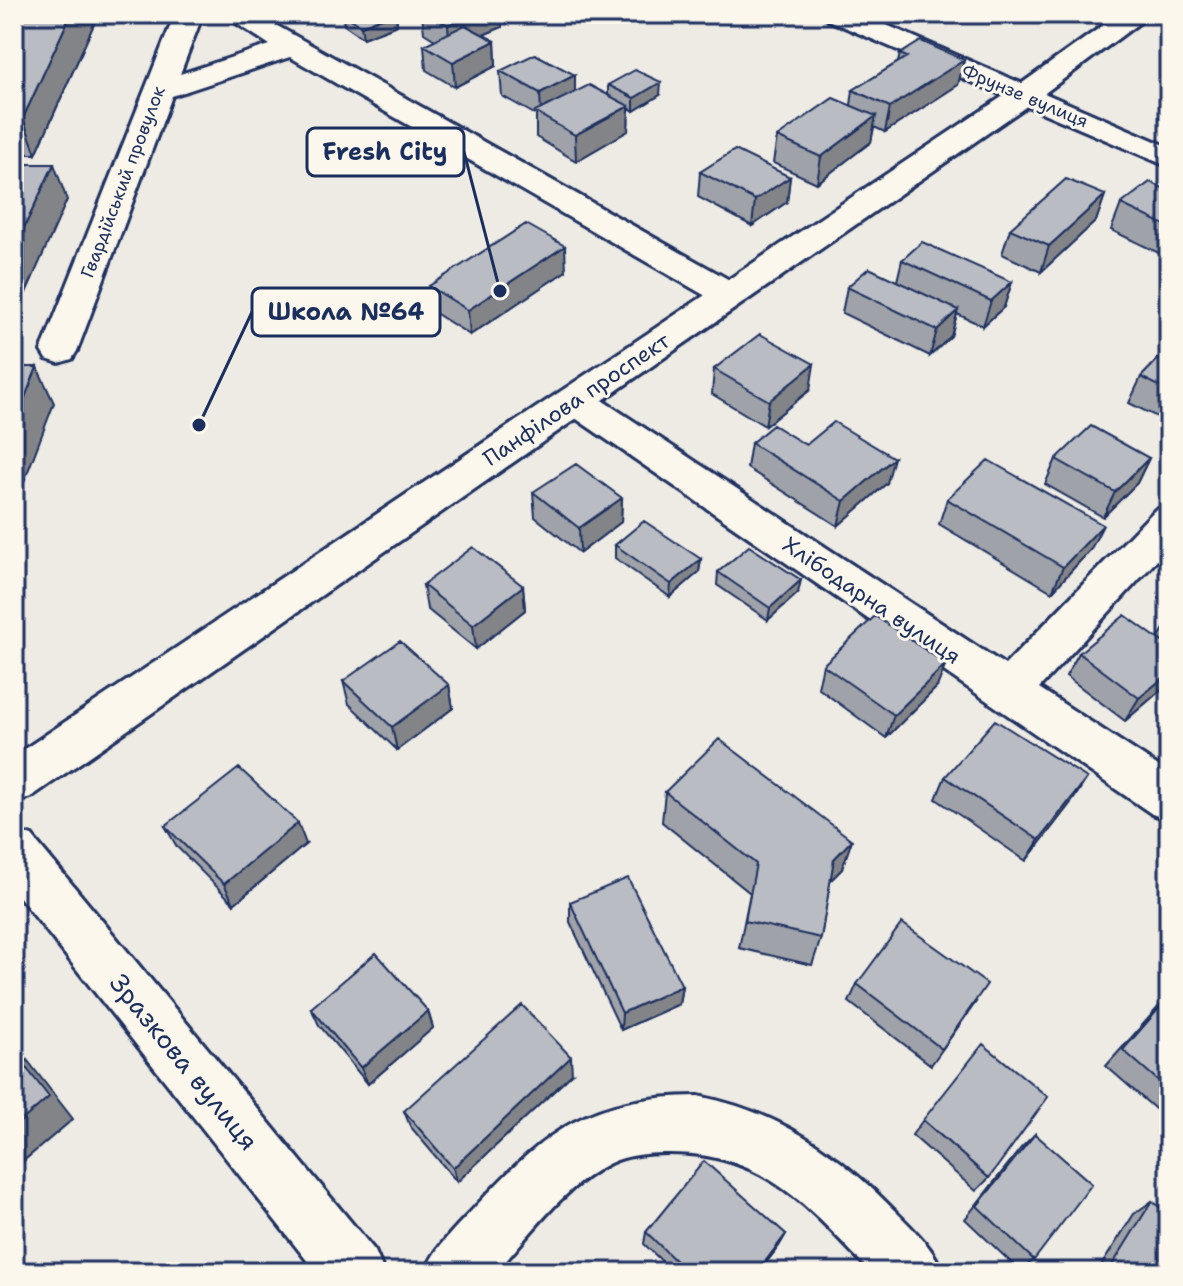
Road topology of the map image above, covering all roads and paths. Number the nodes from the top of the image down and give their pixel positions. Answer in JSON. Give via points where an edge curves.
{"nodes":[{"id":1,"x":189,"y":14,"type":"edge"},
{"id":2,"x":236,"y":14,"type":"edge"},
{"id":3,"x":838,"y":14,"type":"edge"},
{"id":4,"x":1137,"y":14,"type":"edge"},
{"id":5,"x":294,"y":46,"type":"junction"},
{"id":6,"x":157,"y":91,"type":"junction"},
{"id":7,"x":1024,"y":95,"type":"junction"},
{"id":8,"x":1169,"y":158,"type":"edge"},
{"id":9,"x":730,"y":295,"type":"junction"},
{"id":10,"x":59,"y":351,"type":"dead end"},
{"id":11,"x":575,"y":400,"type":"junction"},
{"id":12,"x":1169,"y":521,"type":"edge"},
{"id":13,"x":1008,"y":691,"type":"junction"},
{"id":14,"x":14,"y":782,"type":"edge"},
{"id":15,"x":1169,"y":799,"type":"edge"},
{"id":16,"x":14,"y":852,"type":"edge"},
{"id":17,"x":354,"y":1272,"type":"edge"},
{"id":18,"x":455,"y":1272,"type":"edge"},
{"id":19,"x":913,"y":1272,"type":"edge"}],
"edges":[{"from":1,"to":6,"type":"street","name":"Гвардійський провулок"},
{"from":2,"to":5,"type":"street"},
{"from":3,"to":7,"type":"street","name":"Фрунзе вулиця"},
{"from":4,"to":7,"type":"street","name":"Панфілова проспект"},
{"from":5,"to":6,"type":"street"},
{"from":5,"to":9,"type":"street"},
{"from":6,"to":10,"type":"street","name":"Гвардійський провулок"},
{"from":7,"to":8,"type":"street","name":"Фрунзе вулиця"},
{"from":7,"to":9,"type":"street","name":"Панфілова проспект"},
{"from":9,"to":11,"type":"street","name":"Панфілова проспект"},
{"from":11,"to":13,"type":"street","name":"Хлібодарна вулиця"},
{"from":11,"to":14,"type":"street","name":"Панфілова проспект"},
{"from":12,"to":13,"type":"street"},
{"from":13,"to":15,"type":"street","name":"Хлібодарна вулиця"},
{"from":16,"to":17,"type":"street","name":"Зразкова вулиця"},
{"from":18,"to":19,"type":"street","via":[[587,1144],[638,1127],[682,1123],[726,1128],[770,1144],[810,1169]]}]}
